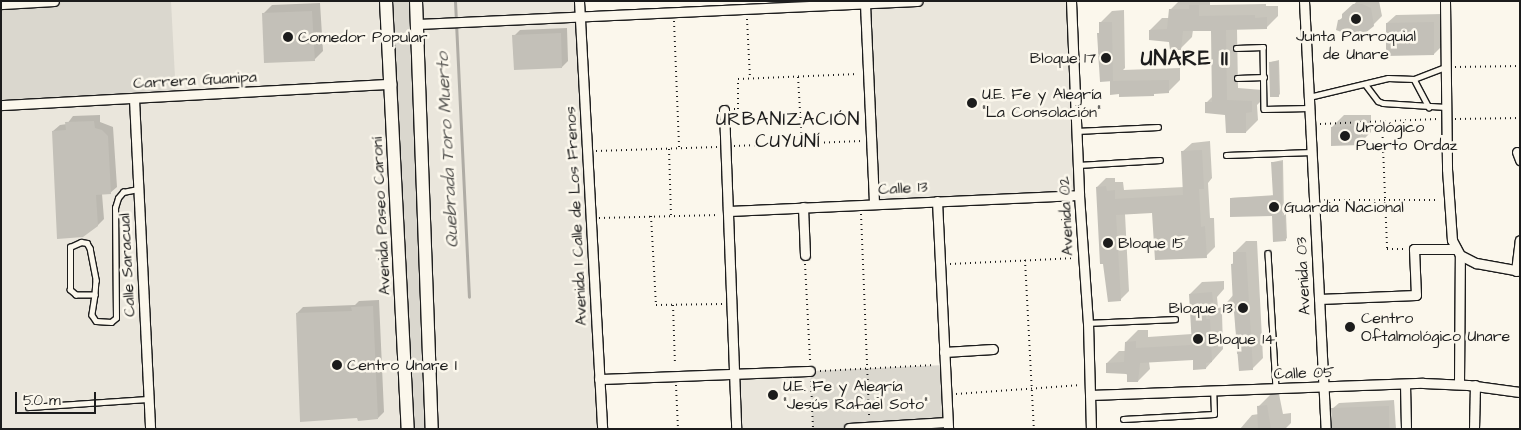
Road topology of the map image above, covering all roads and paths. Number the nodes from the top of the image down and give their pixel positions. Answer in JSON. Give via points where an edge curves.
{"nodes":[{"id":1,"x":54,"y":1,"type":"edge"},
{"id":2,"x":386,"y":1,"type":"edge"},
{"id":3,"x":416,"y":1,"type":"edge"},
{"id":4,"x":580,"y":1,"type":"edge"},
{"id":5,"x":917,"y":1,"type":"edge"},
{"id":6,"x":1071,"y":1,"type":"edge"},
{"id":7,"x":1304,"y":1,"type":"edge"},
{"id":8,"x":1445,"y":1,"type":"edge"},
{"id":9,"x":1,"y":4,"type":"edge"},
{"id":10,"x":789,"y":4,"type":"edge"},
{"id":11,"x":865,"y":4,"type":"junction"},
{"id":12,"x":747,"y":8,"type":"junction"},
{"id":13,"x":674,"y":11,"type":"junction"},
{"id":14,"x":580,"y":17,"type":"junction"},
{"id":15,"x":417,"y":24,"type":"junction"},
{"id":16,"x":1236,"y":48,"type":"dead end"},
{"id":17,"x":1520,"y":66,"type":"edge"},
{"id":18,"x":1446,"y":67,"type":"junction"},
{"id":19,"x":868,"y":74,"type":"junction"},
{"id":20,"x":798,"y":77,"type":"junction"},
{"id":21,"x":1264,"y":77,"type":"junction"},
{"id":22,"x":1237,"y":78,"type":"dead end"},
{"id":23,"x":1414,"y":78,"type":"junction"},
{"id":24,"x":750,"y":79,"type":"junction"},
{"id":25,"x":391,"y":84,"type":"junction"},
{"id":26,"x":1366,"y":85,"type":"junction"},
{"id":27,"x":1309,"y":97,"type":"junction"},
{"id":28,"x":134,"y":99,"type":"junction"},
{"id":29,"x":1,"y":105,"type":"edge"},
{"id":30,"x":1429,"y":106,"type":"junction"},
{"id":31,"x":1446,"y":107,"type":"junction"},
{"id":32,"x":1310,"y":108,"type":"junction"},
{"id":33,"x":724,"y":110,"type":"joint"},
{"id":34,"x":1520,"y":118,"type":"edge"},
{"id":35,"x":1447,"y":119,"type":"junction"},
{"id":36,"x":1382,"y":122,"type":"junction"},
{"id":37,"x":1310,"y":124,"type":"junction"},
{"id":38,"x":1158,"y":126,"type":"dead end"},
{"id":39,"x":1076,"y":131,"type":"junction"},
{"id":40,"x":871,"y":141,"type":"junction"},
{"id":41,"x":802,"y":144,"type":"junction"},
{"id":42,"x":726,"y":147,"type":"junction"},
{"id":43,"x":679,"y":148,"type":"junction"},
{"id":44,"x":669,"y":149,"type":"junction"},
{"id":45,"x":588,"y":152,"type":"junction"},
{"id":46,"x":1312,"y":152,"type":"junction"},
{"id":47,"x":1226,"y":155,"type":"dead end"},
{"id":48,"x":1160,"y":160,"type":"dead end"},
{"id":49,"x":1078,"y":164,"type":"junction"},
{"id":50,"x":138,"y":189,"type":"junction"},
{"id":51,"x":1079,"y":195,"type":"junction"},
{"id":52,"x":1314,"y":200,"type":"junction"},
{"id":53,"x":1385,"y":200,"type":"junction"},
{"id":54,"x":1449,"y":200,"type":"junction"},
{"id":55,"x":937,"y":201,"type":"junction"},
{"id":56,"x":874,"y":204,"type":"junction"},
{"id":57,"x":860,"y":205,"type":"junction"},
{"id":58,"x":802,"y":207,"type":"junction"},
{"id":59,"x":728,"y":211,"type":"junction"},
{"id":60,"x":651,"y":216,"type":"junction"},
{"id":61,"x":672,"y":216,"type":"junction"},
{"id":62,"x":592,"y":218,"type":"junction"},
{"id":63,"x":1520,"y":240,"type":"edge"},
{"id":64,"x":1414,"y":250,"type":"junction"},
{"id":65,"x":1458,"y":252,"type":"junction"},
{"id":66,"x":1268,"y":253,"type":"dead end"},
{"id":67,"x":805,"y":256,"type":"joint"},
{"id":68,"x":1083,"y":257,"type":"junction"},
{"id":69,"x":1025,"y":260,"type":"junction"},
{"id":70,"x":940,"y":264,"type":"junction"},
{"id":71,"x":1518,"y":271,"type":"edge"},
{"id":72,"x":95,"y":295,"type":"junction"},
{"id":73,"x":1319,"y":299,"type":"junction"},
{"id":74,"x":732,"y":304,"type":"junction"},
{"id":75,"x":672,"y":305,"type":"junction"},
{"id":76,"x":1176,"y":319,"type":"dead end"},
{"id":77,"x":1088,"y":323,"type":"junction"},
{"id":78,"x":993,"y":349,"type":"dead end"},
{"id":79,"x":944,"y":352,"type":"junction"},
{"id":80,"x":945,"y":365,"type":"junction"},
{"id":81,"x":867,"y":368,"type":"junction"},
{"id":82,"x":810,"y":371,"type":"junction"},
{"id":83,"x":734,"y":374,"type":"junction"},
{"id":84,"x":675,"y":376,"type":"junction"},
{"id":85,"x":599,"y":379,"type":"junction"},
{"id":86,"x":1089,"y":384,"type":"junction"},
{"id":87,"x":1406,"y":384,"type":"junction"},
{"id":88,"x":1459,"y":384,"type":"junction"},
{"id":89,"x":1475,"y":385,"type":"junction"},
{"id":90,"x":1324,"y":387,"type":"junction"},
{"id":91,"x":1276,"y":389,"type":"junction"},
{"id":92,"x":1032,"y":390,"type":"junction"},
{"id":93,"x":1213,"y":391,"type":"junction"},
{"id":94,"x":1520,"y":392,"type":"edge"},
{"id":95,"x":946,"y":394,"type":"junction"},
{"id":96,"x":1090,"y":395,"type":"junction"},
{"id":97,"x":149,"y":399,"type":"junction"},
{"id":98,"x":28,"y":407,"type":"dead end"},
{"id":99,"x":1123,"y":419,"type":"dead end"},
{"id":100,"x":948,"y":425,"type":"edge"},
{"id":101,"x":870,"y":426,"type":"junction"},
{"id":102,"x":849,"y":428,"type":"edge"},
{"id":103,"x":150,"y":429,"type":"edge"},
{"id":104,"x":408,"y":429,"type":"edge"},
{"id":105,"x":432,"y":429,"type":"edge"},
{"id":106,"x":602,"y":429,"type":"edge"},
{"id":107,"x":678,"y":429,"type":"edge"},
{"id":108,"x":736,"y":429,"type":"edge"},
{"id":109,"x":812,"y":429,"type":"edge"},
{"id":110,"x":1034,"y":429,"type":"edge"},
{"id":111,"x":1092,"y":429,"type":"edge"},
{"id":112,"x":1326,"y":429,"type":"edge"},
{"id":113,"x":1406,"y":429,"type":"edge"},
{"id":114,"x":1474,"y":429,"type":"edge"}],
"edges":[{"from":1,"to":9,"type":"street"},
{"from":2,"to":25,"type":"street","name":"Avenida Paseo Caroní"},
{"from":3,"to":15,"type":"street"},
{"from":4,"to":14,"type":"street","name":"Avenida 1 Calle de Los Frenos"},
{"from":5,"to":11,"type":"street"},
{"from":6,"to":39,"type":"street","name":"Avenida 02"},
{"from":7,"to":27,"type":"street","name":"Avenida 03"},
{"from":8,"to":18,"type":"street"},
{"from":10,"to":11,"type":"street"},
{"from":10,"to":12,"type":"street"},
{"from":11,"to":19,"type":"street"},
{"from":12,"to":13,"type":"street"},
{"from":12,"to":24,"type":"path"},
{"from":13,"to":14,"type":"street"},
{"from":13,"to":43,"type":"path"},
{"from":14,"to":15,"type":"street"},
{"from":14,"to":45,"type":"street","name":"Avenida 1 Calle de Los Frenos"},
{"from":15,"to":105,"type":"street"},
{"from":16,"to":21,"type":"lane","via":[[1264,47]]},
{"from":17,"to":18,"type":"path"},
{"from":18,"to":23,"type":"lane"},
{"from":18,"to":31,"type":"street"},
{"from":19,"to":20,"type":"path"},
{"from":19,"to":40,"type":"street"},
{"from":20,"to":24,"type":"path"},
{"from":20,"to":41,"type":"path"},
{"from":21,"to":22,"type":"lane"},
{"from":21,"to":32,"type":"lane","via":[[1264,109]]},
{"from":23,"to":26,"type":"lane","via":[[1388,78]]},
{"from":23,"to":30,"type":"lane"},
{"from":24,"to":33,"type":"path","via":[[738,80],[738,108]]},
{"from":25,"to":28,"type":"street","name":"Carrera Guanipa"},
{"from":25,"to":104,"type":"street","name":"Avenida Paseo Caroní"},
{"from":26,"to":27,"type":"lane"},
{"from":26,"to":30,"type":"lane","via":[[1383,103]]},
{"from":27,"to":32,"type":"street","name":"Avenida 03"},
{"from":28,"to":29,"type":"street","name":"Carrera Guanipa"},
{"from":28,"to":50,"type":"street","name":"Calle Saracual"},
{"from":30,"to":31,"type":"lane"},
{"from":31,"to":35,"type":"street"},
{"from":32,"to":37,"type":"street","name":"Avenida 03"},
{"from":33,"to":42,"type":"street"},
{"from":34,"to":35,"type":"path"},
{"from":35,"to":36,"type":"path"},
{"from":35,"to":54,"type":"street"},
{"from":36,"to":37,"type":"path"},
{"from":36,"to":53,"type":"path"},
{"from":37,"to":46,"type":"street","name":"Avenida 03"},
{"from":38,"to":39,"type":"lane"},
{"from":39,"to":49,"type":"street","name":"Avenida 02"},
{"from":40,"to":41,"type":"path"},
{"from":40,"to":56,"type":"street"},
{"from":41,"to":42,"type":"path"},
{"from":42,"to":43,"type":"path"},
{"from":42,"to":59,"type":"street"},
{"from":43,"to":44,"type":"path"},
{"from":44,"to":45,"type":"path"},
{"from":44,"to":61,"type":"path"},
{"from":45,"to":62,"type":"street","name":"Avenida 1 Calle de Los Frenos"},
{"from":46,"to":47,"type":"lane"},
{"from":46,"to":52,"type":"street","name":"Avenida 03"},
{"from":48,"to":49,"type":"lane"},
{"from":49,"to":51,"type":"street","name":"Avenida 02"},
{"from":50,"to":72,"type":"lane","via":[[123,192],[115,208],[116,318],[112,322],[96,321],[92,315]]},
{"from":50,"to":97,"type":"street","name":"Calle Saracual"},
{"from":51,"to":55,"type":"street","name":"Calle 13"},
{"from":51,"to":68,"type":"street","name":"Avenida 02"},
{"from":52,"to":53,"type":"path"},
{"from":52,"to":73,"type":"street","name":"Avenida 03"},
{"from":53,"to":54,"type":"path"},
{"from":53,"to":64,"type":"path","via":[[1387,250]]},
{"from":54,"to":65,"type":"street","via":[[1450,228]]},
{"from":55,"to":56,"type":"street","name":"Calle 13"},
{"from":55,"to":70,"type":"street"},
{"from":56,"to":57,"type":"street","name":"Calle 13"},
{"from":57,"to":58,"type":"street","name":"Calle 13"},
{"from":57,"to":81,"type":"path"},
{"from":58,"to":59,"type":"street","name":"Calle 13"},
{"from":58,"to":67,"type":"street"},
{"from":59,"to":61,"type":"path","via":[[718,215]]},
{"from":59,"to":74,"type":"street"},
{"from":60,"to":61,"type":"path"},
{"from":60,"to":62,"type":"path"},
{"from":60,"to":75,"type":"path","via":[[656,305]]},
{"from":62,"to":85,"type":"street","name":"Avenida 1 Calle de Los Frenos"},
{"from":63,"to":71,"type":"street"},
{"from":64,"to":65,"type":"street"},
{"from":64,"to":73,"type":"street","via":[[1416,295]]},
{"from":65,"to":71,"type":"street","via":[[1476,263]]},
{"from":65,"to":88,"type":"street"},
{"from":66,"to":91,"type":"lane"},
{"from":67,"to":82,"type":"path"},
{"from":68,"to":69,"type":"path"},
{"from":68,"to":77,"type":"street","name":"Avenida 02"},
{"from":69,"to":70,"type":"path"},
{"from":69,"to":92,"type":"path"},
{"from":70,"to":79,"type":"street"},
{"from":72,"to":72,"type":"lane","via":[[96,280],[90,248],[82,242],[70,247],[70,290],[76,295]]},
{"from":73,"to":90,"type":"street","name":"Avenida 03"},
{"from":74,"to":75,"type":"path"},
{"from":74,"to":83,"type":"street"},
{"from":75,"to":84,"type":"path"},
{"from":76,"to":77,"type":"lane"},
{"from":77,"to":86,"type":"street","name":"Avenida 02"},
{"from":78,"to":79,"type":"street"},
{"from":79,"to":80,"type":"street"},
{"from":80,"to":81,"type":"path"},
{"from":80,"to":95,"type":"street"},
{"from":81,"to":82,"type":"path"},
{"from":81,"to":101,"type":"path"},
{"from":82,"to":83,"type":"street"},
{"from":82,"to":109,"type":"path"},
{"from":83,"to":84,"type":"street"},
{"from":83,"to":108,"type":"street"},
{"from":84,"to":85,"type":"street"},
{"from":84,"to":107,"type":"path"},
{"from":85,"to":106,"type":"street","name":"Avenida 1 Calle de Los Frenos"},
{"from":86,"to":92,"type":"path"},
{"from":86,"to":96,"type":"street","name":"Avenida 02"},
{"from":87,"to":88,"type":"street","name":"Calle 05"},
{"from":87,"to":90,"type":"street","name":"Calle 05"},
{"from":87,"to":113,"type":"street"},
{"from":88,"to":89,"type":"street","name":"Calle 05"},
{"from":89,"to":94,"type":"street","name":"Calle 05"},
{"from":89,"to":114,"type":"street"},
{"from":90,"to":91,"type":"street","name":"Calle 05"},
{"from":90,"to":112,"type":"street","name":"Avenida 03"},
{"from":91,"to":93,"type":"street","name":"Calle 05"},
{"from":92,"to":95,"type":"path"},
{"from":92,"to":110,"type":"path"},
{"from":93,"to":96,"type":"street","name":"Calle 05"},
{"from":93,"to":99,"type":"lane","via":[[1214,414]]},
{"from":95,"to":100,"type":"street"},
{"from":96,"to":111,"type":"street","name":"Avenida 02"},
{"from":97,"to":98,"type":"lane"},
{"from":97,"to":103,"type":"street","name":"Calle Saracual"},
{"from":100,"to":101,"type":"street"},
{"from":101,"to":102,"type":"street"}]}
